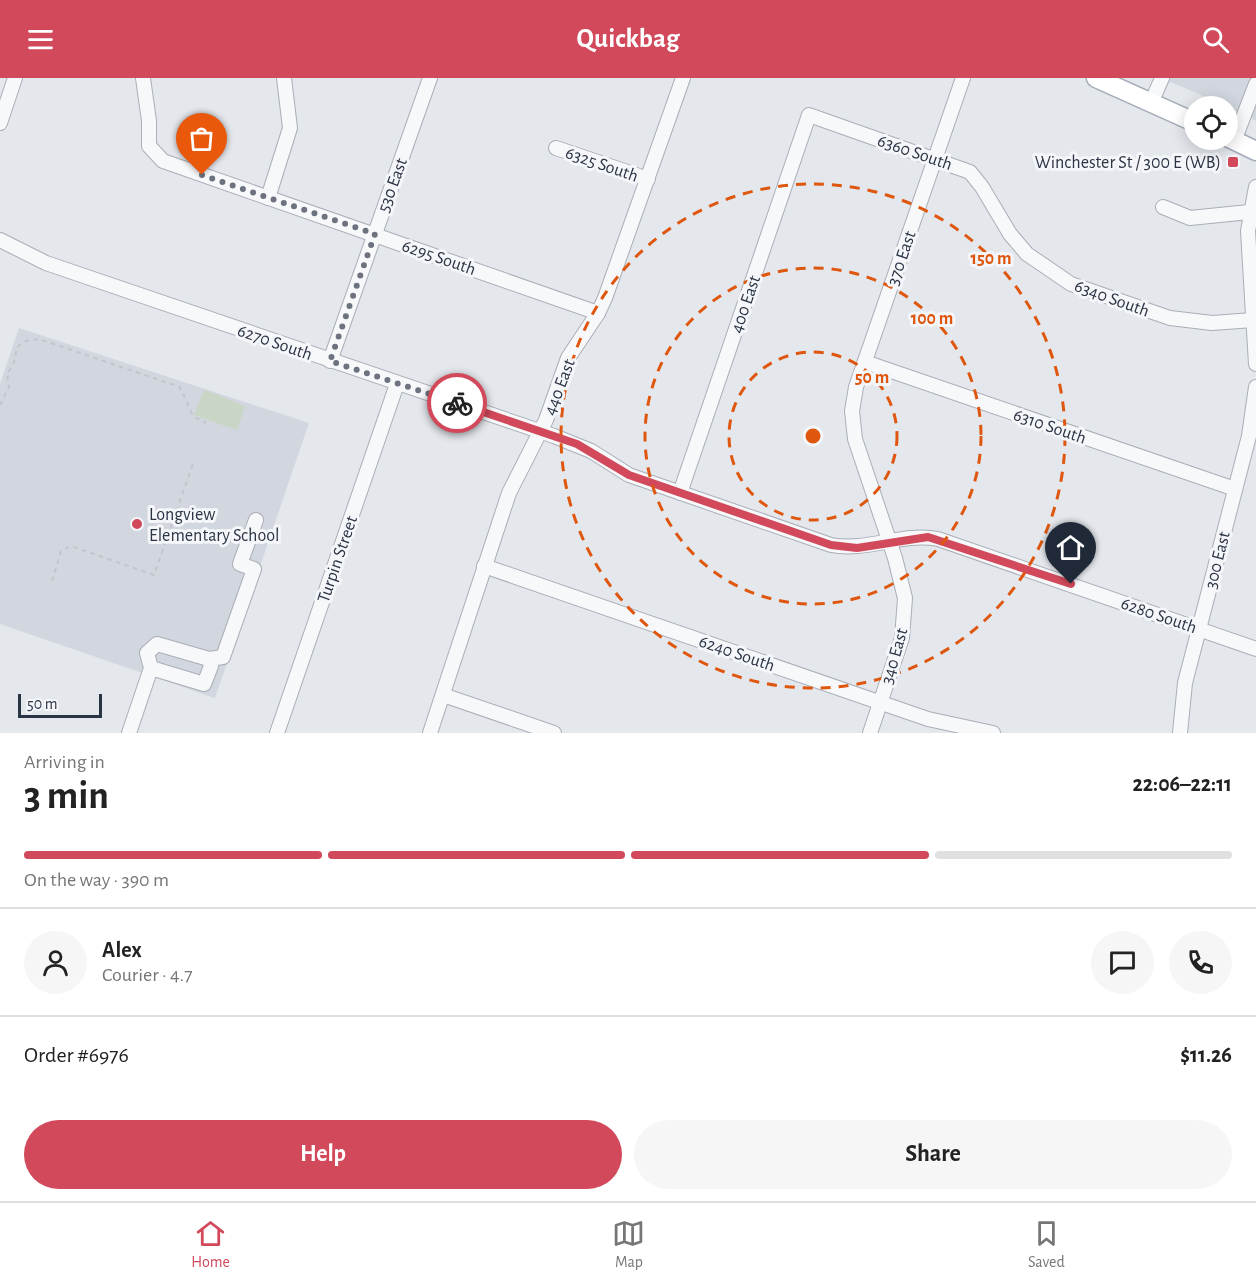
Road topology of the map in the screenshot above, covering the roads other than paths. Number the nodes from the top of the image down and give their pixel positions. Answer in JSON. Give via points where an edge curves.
{"nodes":[{"id":1,"x":15,"y":78,"type":"edge"},
{"id":2,"x":143,"y":78,"type":"edge"},
{"id":3,"x":284,"y":78,"type":"edge"},
{"id":4,"x":430,"y":78,"type":"edge"},
{"id":5,"x":683,"y":78,"type":"edge"},
{"id":6,"x":963,"y":78,"type":"edge"},
{"id":7,"x":1096,"y":78,"type":"edge"},
{"id":8,"x":1162,"y":78,"type":"edge"},
{"id":9,"x":1256,"y":84,"type":"edge"},
{"id":10,"x":1151,"y":103,"type":"junction"},
{"id":11,"x":809,"y":115,"type":"joint"},
{"id":12,"x":1184,"y":118,"type":"edge"},
{"id":13,"x":0,"y":123,"type":"edge"},
{"id":14,"x":1238,"y":124,"type":"edge"},
{"id":15,"x":1238,"y":142,"type":"edge"},
{"id":16,"x":556,"y":148,"type":"dead end"},
{"id":17,"x":1256,"y":151,"type":"edge"},
{"id":18,"x":935,"y":159,"type":"junction"},
{"id":19,"x":648,"y":179,"type":"junction"},
{"id":20,"x":1256,"y":187,"type":"edge"},
{"id":21,"x":268,"y":198,"type":"junction"},
{"id":22,"x":1164,"y":207,"type":"dead end"},
{"id":23,"x":1249,"y":212,"type":"junction"},
{"id":24,"x":998,"y":216,"type":"joint"},
{"id":25,"x":375,"y":234,"type":"junction"},
{"id":26,"x":0,"y":240,"type":"edge"},
{"id":27,"x":598,"y":313,"type":"junction"},
{"id":28,"x":1253,"y":320,"type":"junction"},
{"id":29,"x":330,"y":361,"type":"junction"},
{"id":30,"x":865,"y":363,"type":"junction"},
{"id":31,"x":1256,"y":364,"type":"edge"},
{"id":32,"x":397,"y":384,"type":"junction"},
{"id":33,"x":1256,"y":387,"type":"edge"},
{"id":34,"x":541,"y":431,"type":"junction"},
{"id":35,"x":1235,"y":489,"type":"junction"},
{"id":36,"x":680,"y":492,"type":"junction"},
{"id":37,"x":256,"y":520,"type":"dead end"},
{"id":38,"x":890,"y":542,"type":"junction"},
{"id":39,"x":484,"y":566,"type":"junction"},
{"id":40,"x":1199,"y":628,"type":"junction"},
{"id":41,"x":1256,"y":649,"type":"edge"},
{"id":42,"x":208,"y":659,"type":"junction"},
{"id":43,"x":151,"y":668,"type":"junction"},
{"id":44,"x":443,"y":695,"type":"junction"},
{"id":45,"x":880,"y":702,"type":"junction"},
{"id":46,"x":129,"y":733,"type":"edge"},
{"id":47,"x":277,"y":733,"type":"edge"},
{"id":48,"x":430,"y":733,"type":"edge"},
{"id":49,"x":554,"y":733,"type":"edge"},
{"id":50,"x":870,"y":733,"type":"edge"},
{"id":51,"x":993,"y":733,"type":"edge"},
{"id":52,"x":1180,"y":733,"type":"edge"}],
"edges":[{"from":1,"to":13,"type":"street"},
{"from":2,"to":21,"type":"street","name":"6295 South","via":[[149,146],[163,161]]},
{"from":3,"to":21,"type":"street","via":[[290,128]]},
{"from":4,"to":25,"type":"street","name":"530 East"},
{"from":5,"to":19,"type":"street","name":"440 East"},
{"from":6,"to":18,"type":"street","name":"370 East"},
{"from":7,"to":10,"type":"main road"},
{"from":8,"to":10,"type":"street"},
{"from":9,"to":14,"type":"street"},
{"from":10,"to":12,"type":"main road"},
{"from":11,"to":18,"type":"street","name":"6360 South"},
{"from":11,"to":36,"type":"street","name":"400 East"},
{"from":15,"to":17,"type":"main road"},
{"from":16,"to":19,"type":"street","name":"6325 South"},
{"from":18,"to":24,"type":"street","name":"6360 South","via":[[970,172]]},
{"from":18,"to":30,"type":"street","name":"370 East"},
{"from":19,"to":27,"type":"street","name":"440 East"},
{"from":20,"to":23,"type":"street"},
{"from":21,"to":25,"type":"street","name":"6295 South"},
{"from":22,"to":23,"type":"street","via":[[1190,218]]},
{"from":23,"to":28,"type":"street"},
{"from":24,"to":28,"type":"street","name":"6340 South","via":[[1028,254],[1071,284],[1170,318],[1212,323]]},
{"from":25,"to":27,"type":"street","name":"6295 South"},
{"from":25,"to":29,"type":"street","name":"530 East"},
{"from":26,"to":29,"type":"street","name":"6270 South","via":[[46,263]]},
{"from":27,"to":34,"type":"street","name":"440 East","via":[[568,358]]},
{"from":28,"to":31,"type":"street"},
{"from":29,"to":32,"type":"street","name":"6270 South"},
{"from":30,"to":35,"type":"street","name":"6310 South"},
{"from":30,"to":38,"type":"street","name":"370 East","via":[[856,387],[852,426]]},
{"from":32,"to":34,"type":"street","name":"6270 South"},
{"from":32,"to":47,"type":"street","name":"Turpin Street"},
{"from":33,"to":35,"type":"street","name":"300 East","via":[[1249,436]]},
{"from":34,"to":36,"type":"street","name":"6270 South","via":[[577,444],[629,475]]},
{"from":34,"to":39,"type":"street","name":"440 East","via":[[517,475]]},
{"from":35,"to":40,"type":"street","name":"300 East"},
{"from":36,"to":38,"type":"street","name":"6270 South","via":[[831,545],[857,548]]},
{"from":37,"to":42,"type":"street","via":[[240,564],[254,569],[223,657]]},
{"from":38,"to":40,"type":"street","name":"6280 South","via":[[928,537],[949,542]]},
{"from":38,"to":45,"type":"street","name":"340 East","via":[[903,585],[904,626]]},
{"from":39,"to":44,"type":"street","name":"440 East"},
{"from":39,"to":45,"type":"street","name":"6240 South"},
{"from":40,"to":41,"type":"street","name":"6280 South"},
{"from":40,"to":52,"type":"street","name":"300 East","via":[[1182,698]]},
{"from":42,"to":43,"type":"street","via":[[158,644],[147,653]]},
{"from":42,"to":43,"type":"street","via":[[211,666],[204,684]]},
{"from":43,"to":46,"type":"street"},
{"from":44,"to":48,"type":"street","name":"440 East"},
{"from":44,"to":49,"type":"street"},
{"from":45,"to":50,"type":"street","name":"340 East"},
{"from":45,"to":51,"type":"street","name":"6240 South","via":[[928,720]]}]}
